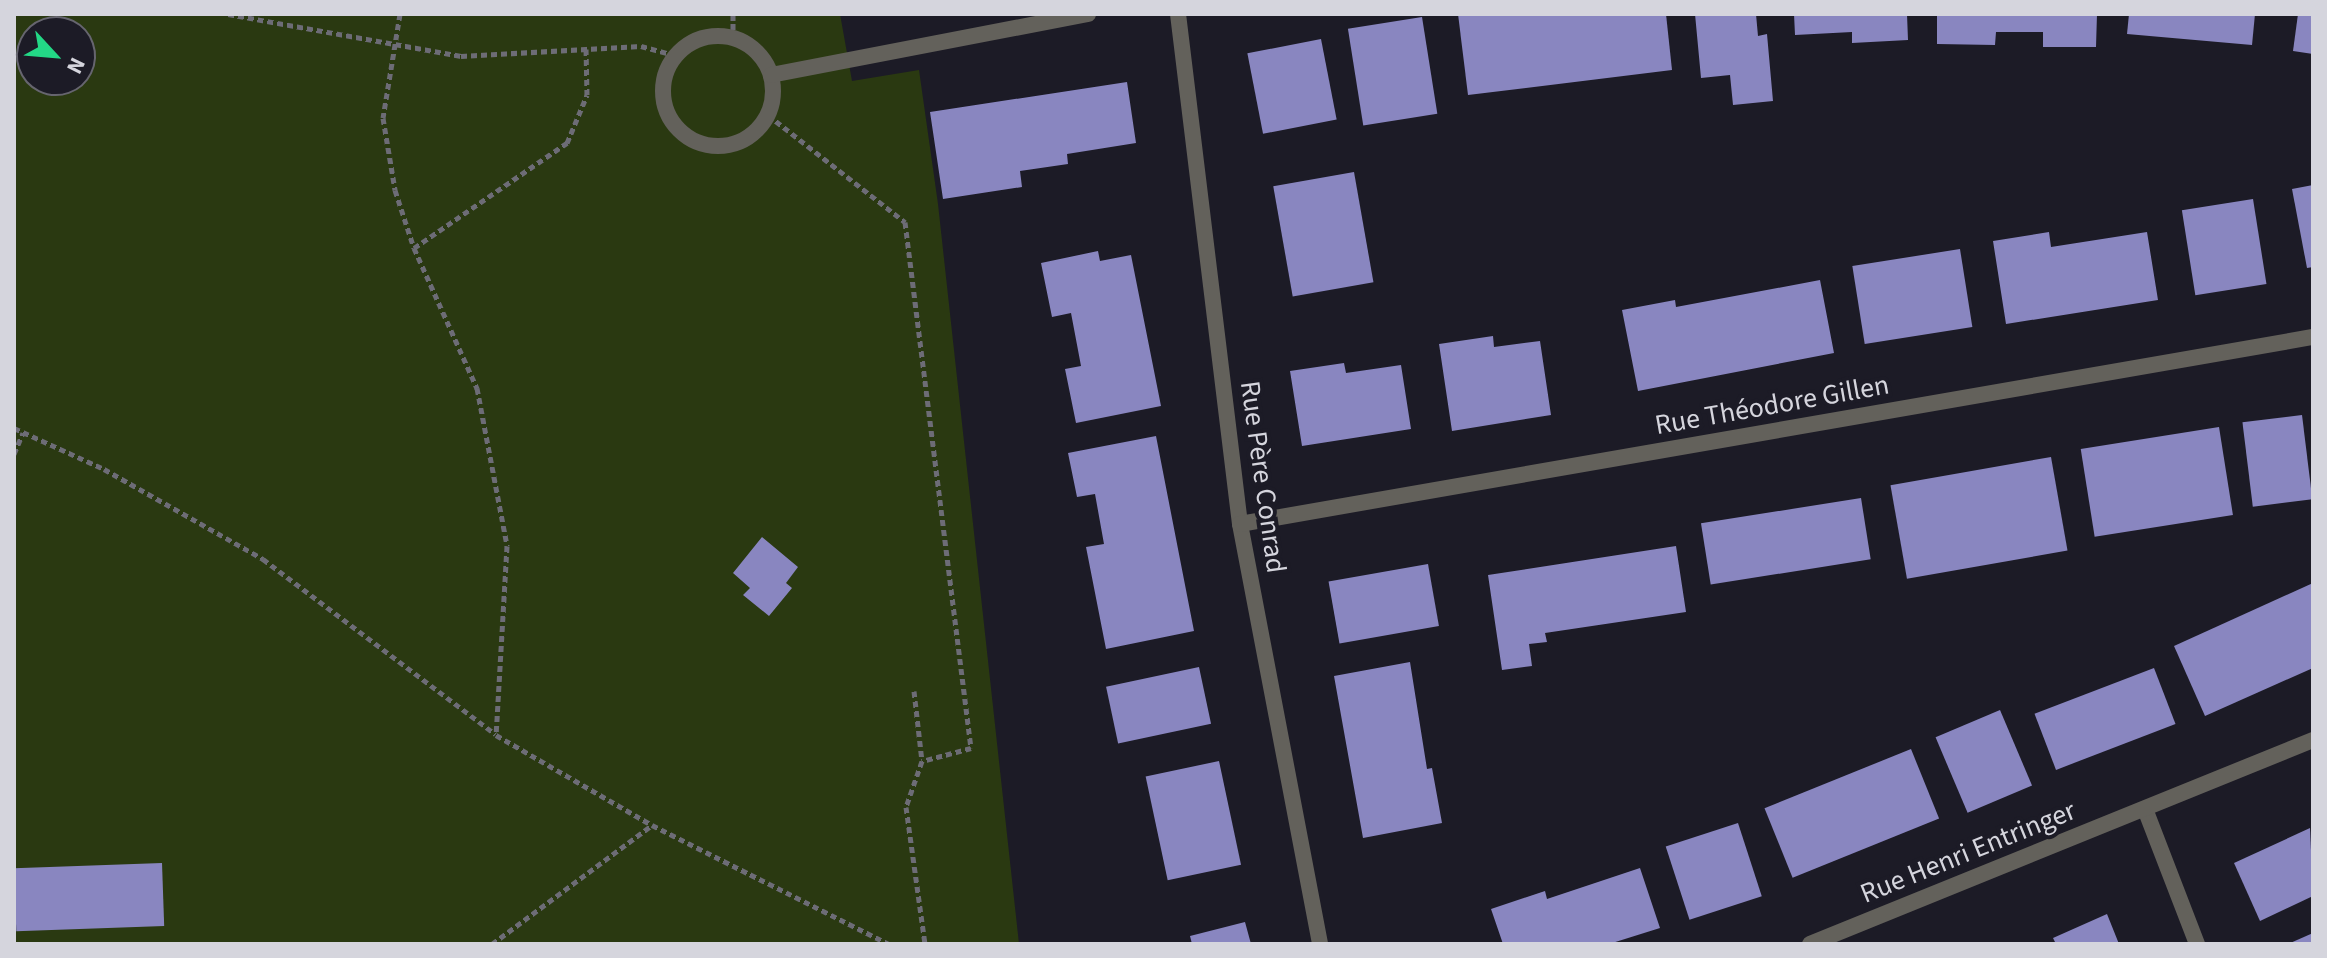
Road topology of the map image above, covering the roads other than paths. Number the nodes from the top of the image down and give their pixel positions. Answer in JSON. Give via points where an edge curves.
{"nodes":[{"id":1,"x":1088,"y":14,"type":"edge"},
{"id":2,"x":1178,"y":14,"type":"edge"},
{"id":3,"x":771,"y":75,"type":"junction"},
{"id":4,"x":2313,"y":337,"type":"edge"},
{"id":5,"x":1240,"y":524,"type":"junction"},
{"id":6,"x":2313,"y":740,"type":"edge"},
{"id":7,"x":2145,"y":809,"type":"junction"},
{"id":8,"x":1320,"y":944,"type":"edge"},
{"id":9,"x":1810,"y":944,"type":"edge"},
{"id":10,"x":2197,"y":944,"type":"edge"}],
"edges":[{"from":1,"to":3,"type":"street"},
{"from":2,"to":5,"type":"street","name":"Rue Père Conrad"},
{"from":3,"to":3,"type":"street","via":[[750,45],[733,37],[702,38],[675,55],[662,90],[673,124],[686,137],[702,145],[735,144],[760,128],[768,115]]},
{"from":4,"to":5,"type":"street","name":"Rue Théodore Gillen"},
{"from":5,"to":8,"type":"street","name":"Rue Père Conrad"},
{"from":6,"to":7,"type":"street","name":"Rue Henri Entringer"},
{"from":7,"to":9,"type":"street","name":"Rue Henri Entringer"},
{"from":7,"to":10,"type":"street"}]}
